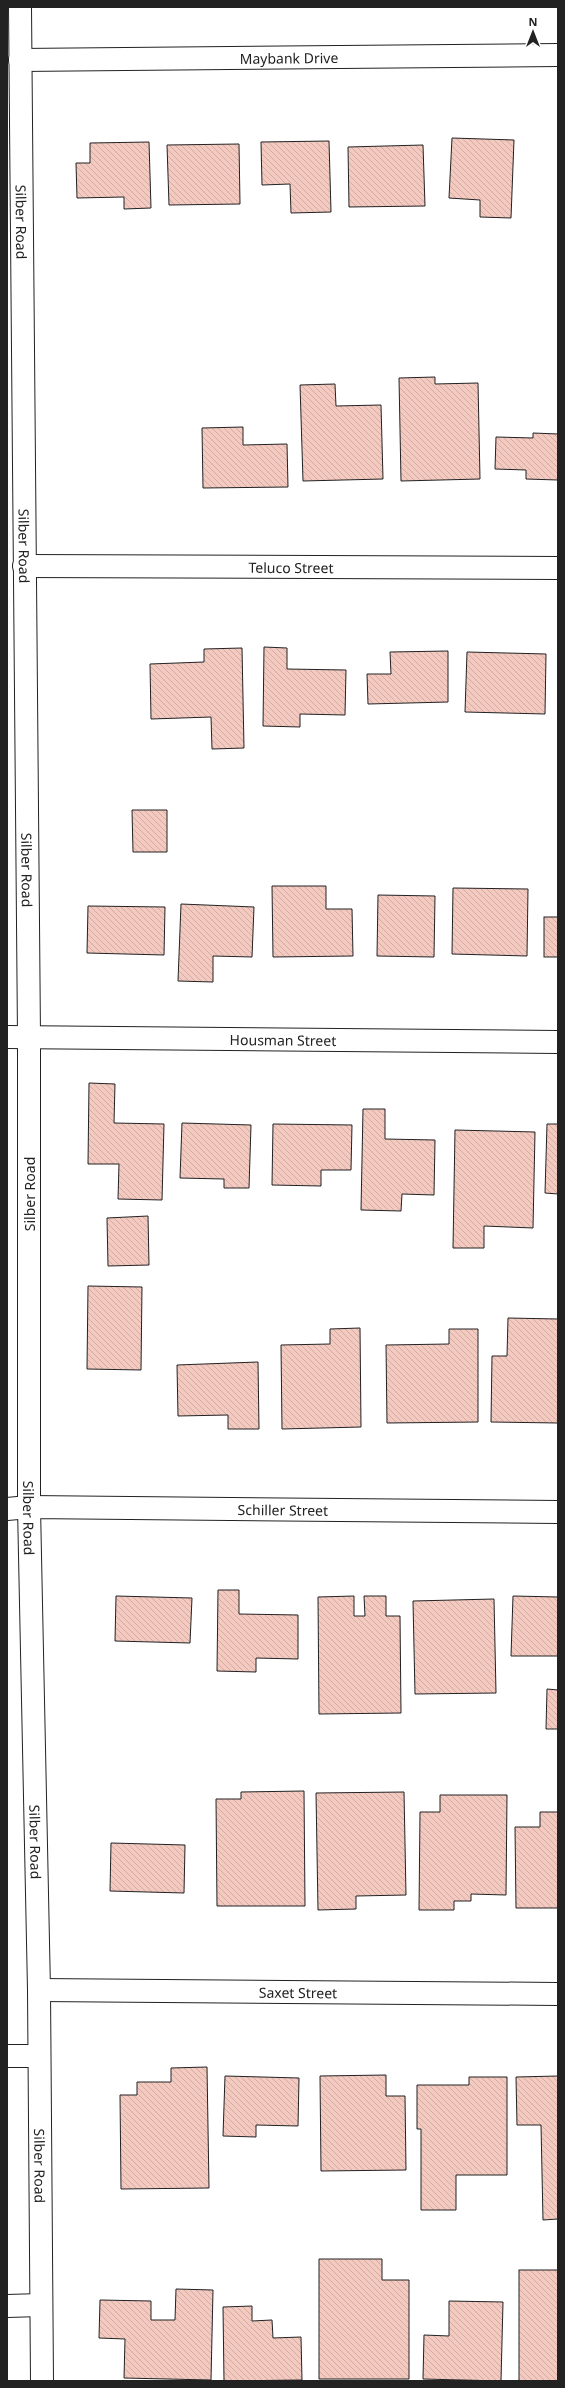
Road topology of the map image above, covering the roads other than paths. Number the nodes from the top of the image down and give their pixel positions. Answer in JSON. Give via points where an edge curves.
{"nodes":[{"id":1,"x":20,"y":7,"type":"edge"},
{"id":2,"x":558,"y":55,"type":"edge"},
{"id":3,"x":20,"y":60,"type":"junction"},
{"id":4,"x":24,"y":566,"type":"junction"},
{"id":5,"x":558,"y":568,"type":"edge"},
{"id":6,"x":7,"y":1037,"type":"edge"},
{"id":7,"x":29,"y":1037,"type":"junction"},
{"id":8,"x":558,"y":1042,"type":"edge"},
{"id":9,"x":29,"y":1507,"type":"junction"},
{"id":10,"x":7,"y":1509,"type":"edge"},
{"id":11,"x":558,"y":1512,"type":"edge"},
{"id":12,"x":39,"y":1990,"type":"junction"},
{"id":13,"x":558,"y":1994,"type":"edge"},
{"id":14,"x":7,"y":2056,"type":"edge"},
{"id":15,"x":38,"y":2056,"type":"junction"},
{"id":16,"x":41,"y":2305,"type":"junction"},
{"id":17,"x":7,"y":2306,"type":"edge"},
{"id":18,"x":42,"y":2381,"type":"edge"}],
"edges":[{"from":1,"to":3,"type":"street","name":"Silber Road"},
{"from":2,"to":3,"type":"street","name":"Maybank Drive"},
{"from":3,"to":4,"type":"street","name":"Silber Road"},
{"from":4,"to":5,"type":"street","name":"Teluco Street"},
{"from":4,"to":7,"type":"street","name":"Silber Road"},
{"from":6,"to":7,"type":"street","name":"Housman Street"},
{"from":7,"to":8,"type":"street","name":"Housman Street"},
{"from":7,"to":9,"type":"street","name":"Silber Road"},
{"from":9,"to":10,"type":"street","name":"Schiller Street"},
{"from":9,"to":11,"type":"street","name":"Schiller Street"},
{"from":9,"to":12,"type":"street","name":"Silber Road"},
{"from":12,"to":13,"type":"street","name":"Saxet Street"},
{"from":12,"to":15,"type":"street","name":"Silber Road"},
{"from":14,"to":15,"type":"street"},
{"from":15,"to":16,"type":"street","name":"Silber Road"},
{"from":16,"to":17,"type":"street"},
{"from":16,"to":18,"type":"street","name":"Silber Road"}]}
